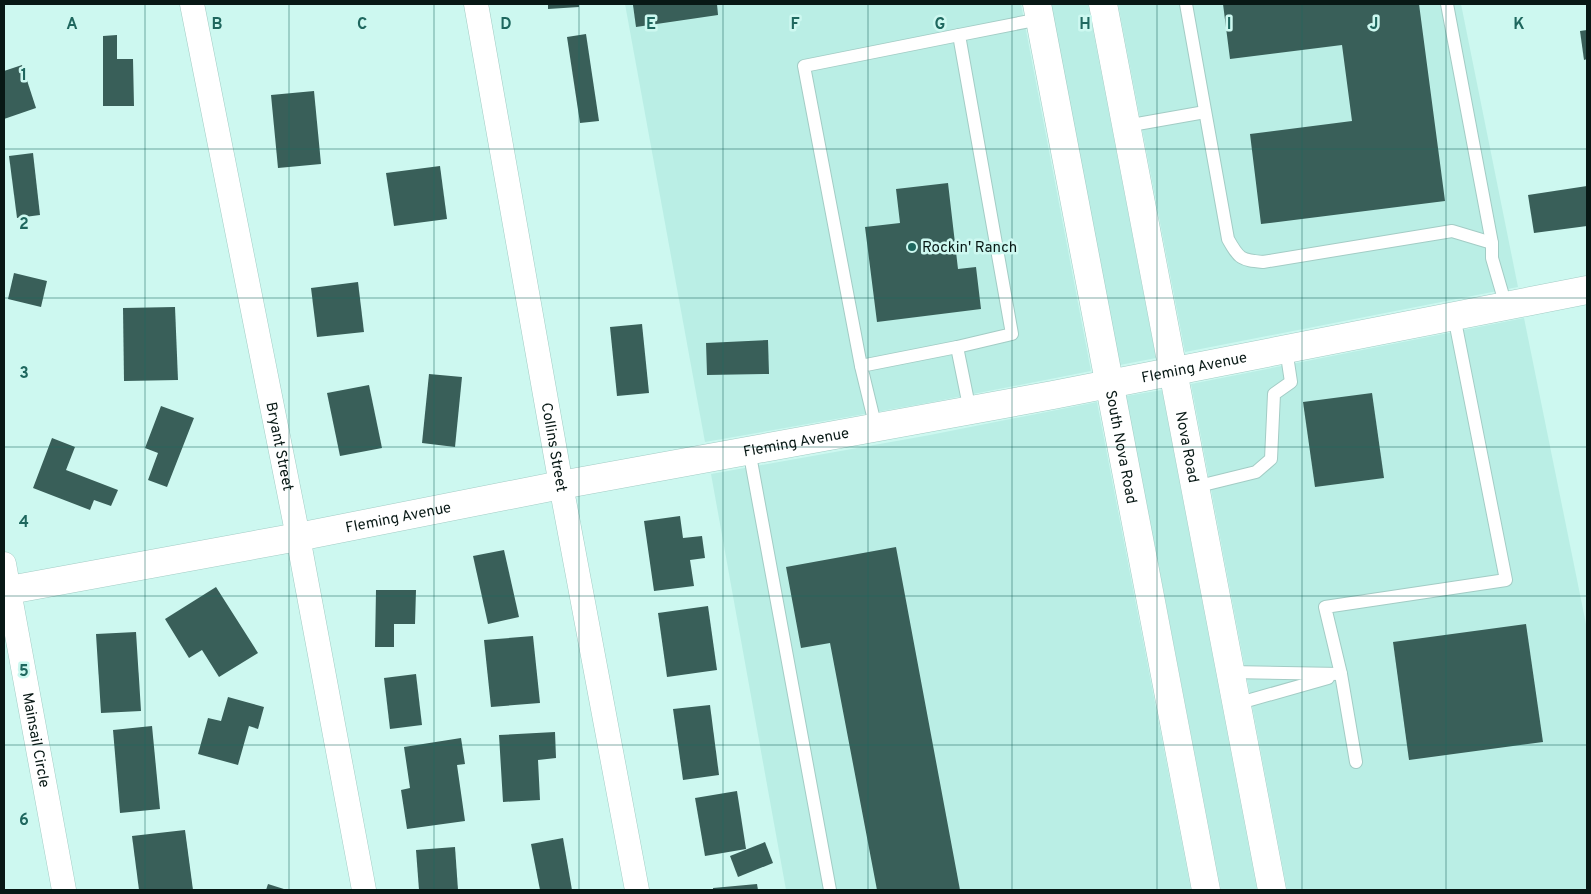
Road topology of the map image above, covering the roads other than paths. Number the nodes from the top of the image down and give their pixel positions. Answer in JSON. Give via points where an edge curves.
{"nodes":[{"id":1,"x":192,"y":4,"type":"edge"},
{"id":2,"x":476,"y":4,"type":"edge"},
{"id":3,"x":1103,"y":4,"type":"edge"},
{"id":4,"x":1186,"y":4,"type":"edge"},
{"id":5,"x":1447,"y":4,"type":"edge"},
{"id":6,"x":1038,"y":12,"type":"edge"},
{"id":7,"x":959,"y":35,"type":"junction"},
{"id":8,"x":1206,"y":112,"type":"junction"},
{"id":9,"x":1126,"y":126,"type":"junction"},
{"id":10,"x":1492,"y":242,"type":"junction"},
{"id":11,"x":1587,"y":290,"type":"edge"},
{"id":12,"x":1506,"y":306,"type":"junction"},
{"id":13,"x":1454,"y":316,"type":"junction"},
{"id":14,"x":957,"y":348,"type":"junction"},
{"id":15,"x":1286,"y":349,"type":"junction"},
{"id":16,"x":861,"y":366,"type":"junction"},
{"id":17,"x":1173,"y":371,"type":"junction"},
{"id":18,"x":1109,"y":383,"type":"junction"},
{"id":19,"x":970,"y":411,"type":"junction"},
{"id":20,"x":876,"y":428,"type":"junction"},
{"id":21,"x":749,"y":450,"type":"junction"},
{"id":22,"x":562,"y":485,"type":"junction"},
{"id":23,"x":1196,"y":487,"type":"junction"},
{"id":24,"x":298,"y":537,"type":"junction"},
{"id":25,"x":5,"y":581,"type":"edge"},
{"id":26,"x":1230,"y":672,"type":"junction"},
{"id":27,"x":1341,"y":674,"type":"junction"},
{"id":28,"x":1236,"y":704,"type":"junction"},
{"id":29,"x":1356,"y":762,"type":"dead end"},
{"id":30,"x":64,"y":890,"type":"edge"},
{"id":31,"x":364,"y":890,"type":"edge"},
{"id":32,"x":637,"y":890,"type":"edge"},
{"id":33,"x":830,"y":890,"type":"edge"},
{"id":34,"x":1206,"y":890,"type":"edge"},
{"id":35,"x":1272,"y":890,"type":"edge"}],
"edges":[{"from":1,"to":24,"type":"street","name":"Bryant Street"},
{"from":2,"to":22,"type":"street","name":"Collins Street"},
{"from":3,"to":9,"type":"main road","name":"Nova Road"},
{"from":4,"to":8,"type":"lane"},
{"from":5,"to":10,"type":"lane"},
{"from":6,"to":7,"type":"lane"},
{"from":6,"to":18,"type":"main road","name":"South Nova Road"},
{"from":7,"to":14,"type":"lane","via":[[1012,334]]},
{"from":7,"to":16,"type":"lane","via":[[804,66]]},
{"from":8,"to":9,"type":"lane"},
{"from":8,"to":10,"type":"lane","via":[[1228,239],[1246,260],[1264,262],[1452,231]]},
{"from":9,"to":17,"type":"main road","name":"Nova Road"},
{"from":10,"to":12,"type":"lane","via":[[1492,258]]},
{"from":11,"to":12,"type":"main road","name":"Fleming Avenue"},
{"from":12,"to":13,"type":"main road","name":"Fleming Avenue"},
{"from":13,"to":15,"type":"main road","name":"Fleming Avenue"},
{"from":13,"to":27,"type":"lane","via":[[1506,580],[1325,607]]},
{"from":14,"to":16,"type":"lane"},
{"from":14,"to":19,"type":"lane"},
{"from":15,"to":17,"type":"main road","name":"Fleming Avenue"},
{"from":15,"to":23,"type":"lane","via":[[1291,382],[1274,394],[1271,459],[1256,472]]},
{"from":16,"to":20,"type":"lane"},
{"from":17,"to":18,"type":"main road","name":"Fleming Avenue"},
{"from":17,"to":23,"type":"main road","name":"Nova Road"},
{"from":18,"to":19,"type":"main road","name":"Fleming Avenue"},
{"from":18,"to":34,"type":"main road","name":"South Nova Road"},
{"from":19,"to":20,"type":"main road","name":"Fleming Avenue"},
{"from":20,"to":21,"type":"main road","name":"Fleming Avenue"},
{"from":21,"to":22,"type":"main road","name":"Fleming Avenue"},
{"from":21,"to":33,"type":"lane"},
{"from":22,"to":24,"type":"main road","name":"Fleming Avenue"},
{"from":22,"to":32,"type":"street","name":"Collins Street"},
{"from":23,"to":26,"type":"main road","name":"Nova Road"},
{"from":24,"to":25,"type":"main road","name":"Fleming Avenue"},
{"from":24,"to":31,"type":"street","name":"Bryant Street"},
{"from":25,"to":30,"type":"street","name":"Mainsail Circle"},
{"from":26,"to":27,"type":"lane"},
{"from":26,"to":28,"type":"main road","name":"Nova Road"},
{"from":27,"to":28,"type":"lane"},
{"from":27,"to":29,"type":"lane"},
{"from":28,"to":35,"type":"main road","name":"Nova Road"}]}
